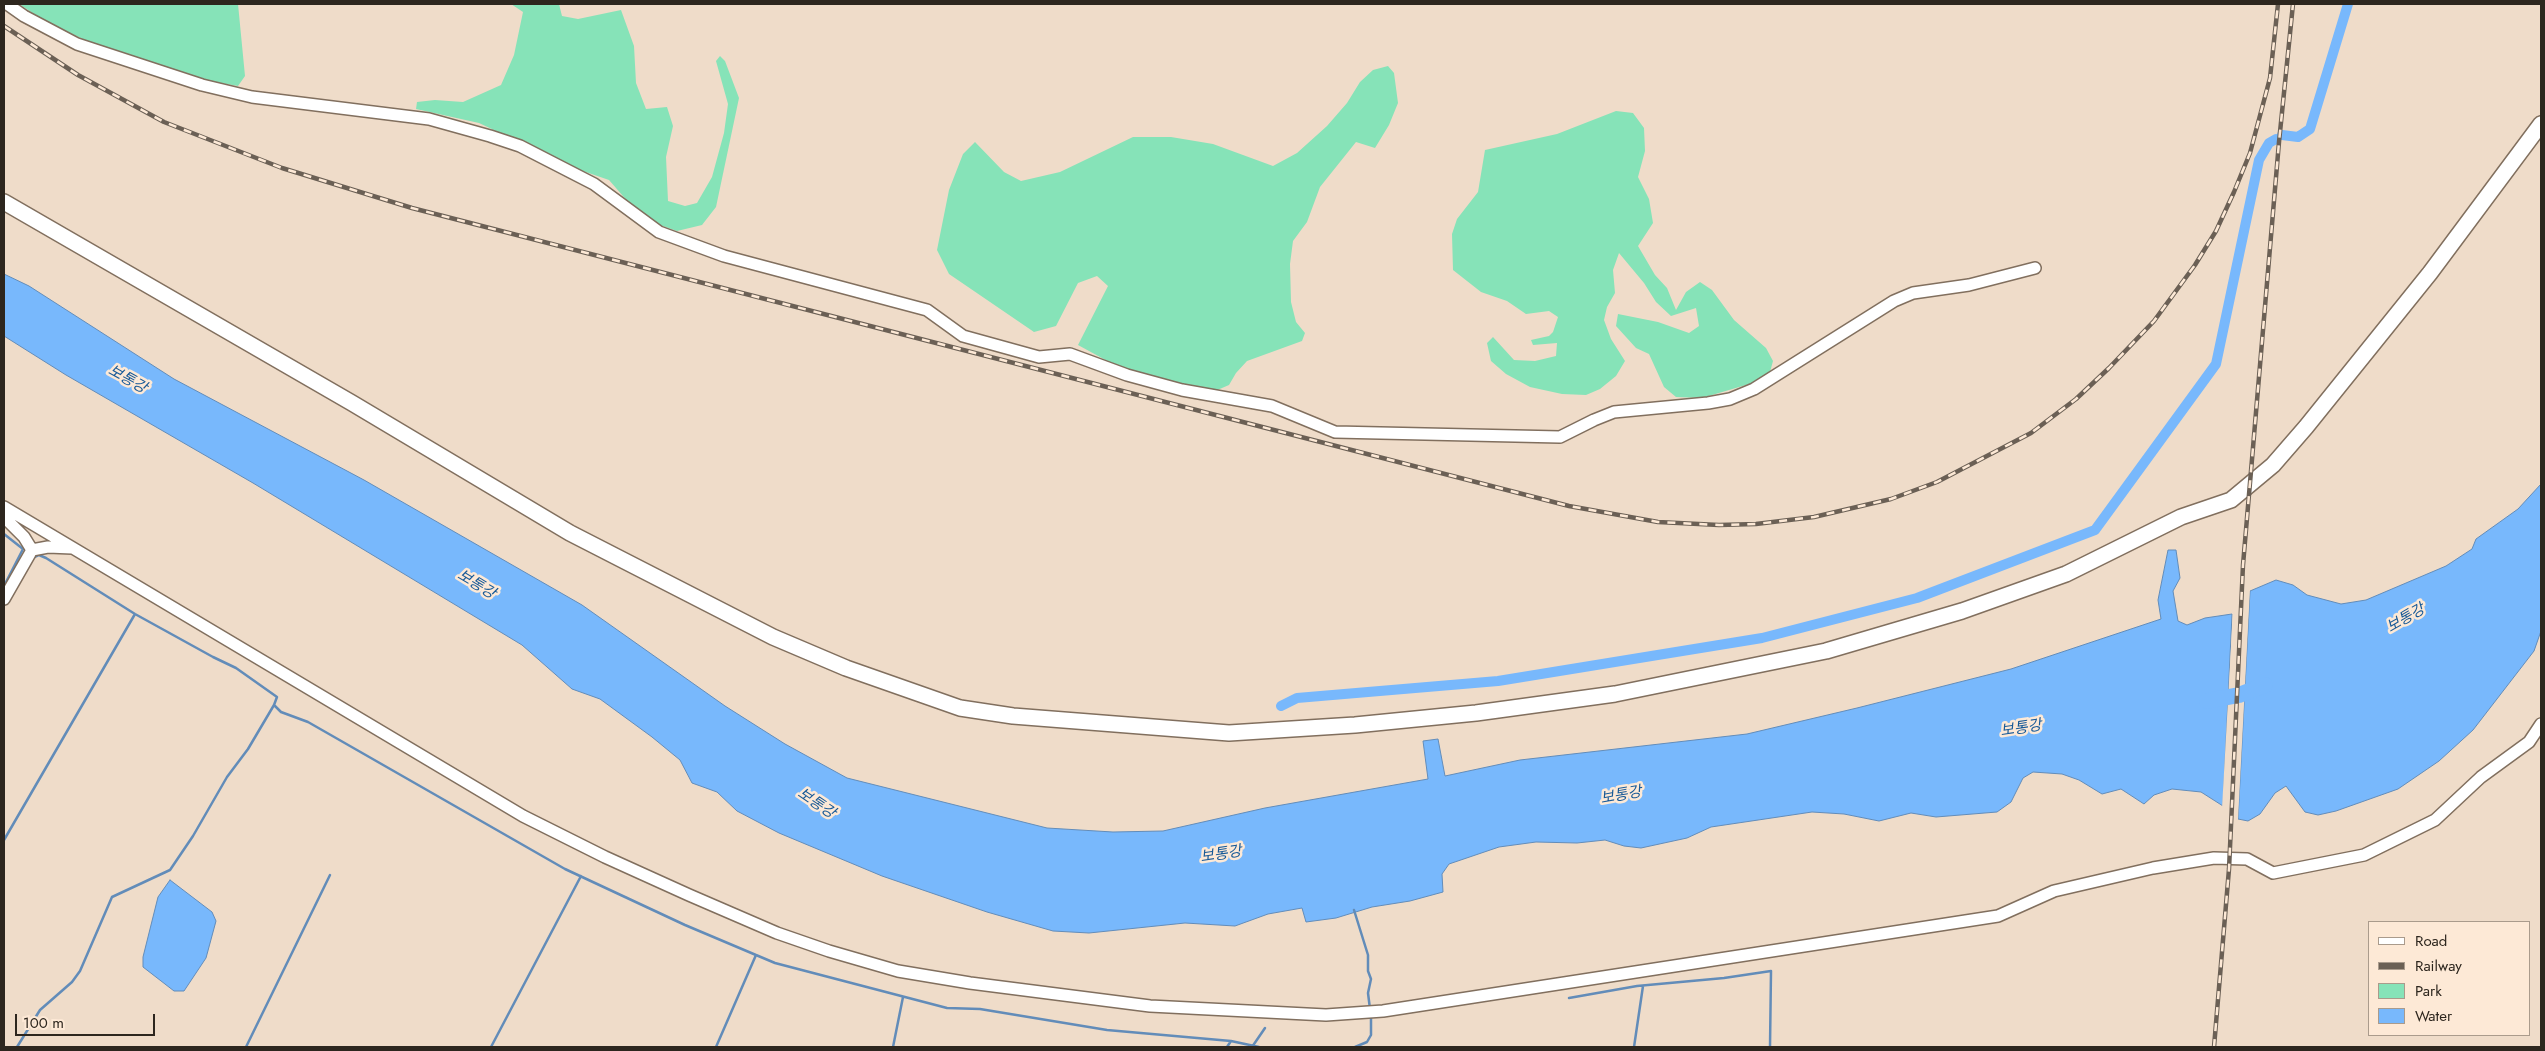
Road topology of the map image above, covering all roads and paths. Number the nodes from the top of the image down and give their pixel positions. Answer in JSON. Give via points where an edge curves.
{"nodes":[{"id":1,"x":7,"y":4,"type":"edge"},
{"id":2,"x":2541,"y":124,"type":"edge"},
{"id":3,"x":4,"y":202,"type":"edge"},
{"id":4,"x":2035,"y":268,"type":"dead end"},
{"id":5,"x":4,"y":508,"type":"edge"},
{"id":6,"x":4,"y":517,"type":"edge"},
{"id":7,"x":76,"y":548,"type":"junction"},
{"id":8,"x":32,"y":550,"type":"junction"},
{"id":9,"x":4,"y":598,"type":"edge"},
{"id":10,"x":2541,"y":724,"type":"edge"}],
"edges":[{"from":1,"to":4,"type":"street","via":[[77,44],[202,85],[252,97],[428,119],[490,136],[520,146],[594,184],[659,232],[724,256],[927,310],[963,336],[1038,357],[1070,354],[1127,375],[1182,390],[1272,406],[1334,432],[1560,438],[1614,412],[1730,399],[1762,385],[1894,301],[1913,293],[1969,285]]},
{"from":2,"to":3,"type":"main road","via":[[2430,273],[2306,427],[2273,465],[2231,500],[2181,517],[2066,574],[1962,611],[1826,650],[1595,697],[1420,718],[1229,733],[1013,716],[960,708],[846,668],[782,641],[570,533]]},
{"from":5,"to":7,"type":"street"},
{"from":6,"to":8,"type":"street"},
{"from":7,"to":8,"type":"street"},
{"from":7,"to":10,"type":"street","via":[[523,816],[605,857],[777,933],[898,971],[1150,1006],[1326,1015],[1383,1011],[1998,916],[2054,891],[2153,868],[2214,858],[2247,859],[2273,873],[2364,855],[2435,820],[2481,777],[2529,742]]},
{"from":8,"to":9,"type":"street"}]}
